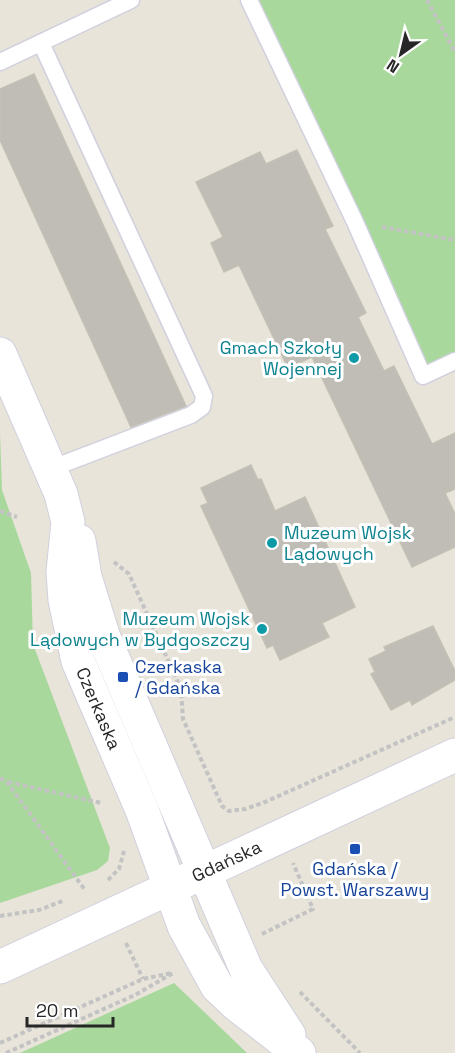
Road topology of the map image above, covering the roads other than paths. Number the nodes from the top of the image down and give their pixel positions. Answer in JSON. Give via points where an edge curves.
{"nodes":[{"id":1,"x":131,"y":0,"type":"edge"},
{"id":2,"x":249,"y":0,"type":"edge"},
{"id":3,"x":40,"y":43,"type":"junction"},
{"id":4,"x":0,"y":62,"type":"edge"},
{"id":5,"x":0,"y":354,"type":"edge"},
{"id":6,"x":455,"y":361,"type":"edge"},
{"id":7,"x":50,"y":469,"type":"junction"},
{"id":8,"x":73,"y":530,"type":"junction"},
{"id":9,"x":455,"y":755,"type":"edge"},
{"id":10,"x":204,"y":871,"type":"junction"},
{"id":11,"x":169,"y":888,"type":"junction"},
{"id":12,"x":0,"y":967,"type":"edge"},
{"id":13,"x":300,"y":1053,"type":"edge"}],
"edges":[{"from":1,"to":3,"type":"lane"},
{"from":2,"to":6,"type":"lane","via":[[423,376]]},
{"from":3,"to":4,"type":"lane"},
{"from":3,"to":7,"type":"lane","via":[[204,396],[202,407],[192,415]]},
{"from":5,"to":7,"type":"street","name":"Czerkaska"},
{"from":7,"to":8,"type":"street","name":"Czerkaska"},
{"from":8,"to":10,"type":"street","name":"Czerkaska","via":[[93,609]]},
{"from":8,"to":11,"type":"street","name":"Czerkaska","via":[[63,572],[78,661],[142,810]]},
{"from":9,"to":10,"type":"street","name":"Gdańska"},
{"from":10,"to":11,"type":"street","name":"Gdańska"},
{"from":10,"to":13,"type":"street","name":"Czerkaska","via":[[246,969]]},
{"from":11,"to":12,"type":"street","name":"Gdańska"},
{"from":11,"to":13,"type":"street","name":"Czerkaska","via":[[190,938],[217,986]]}]}
